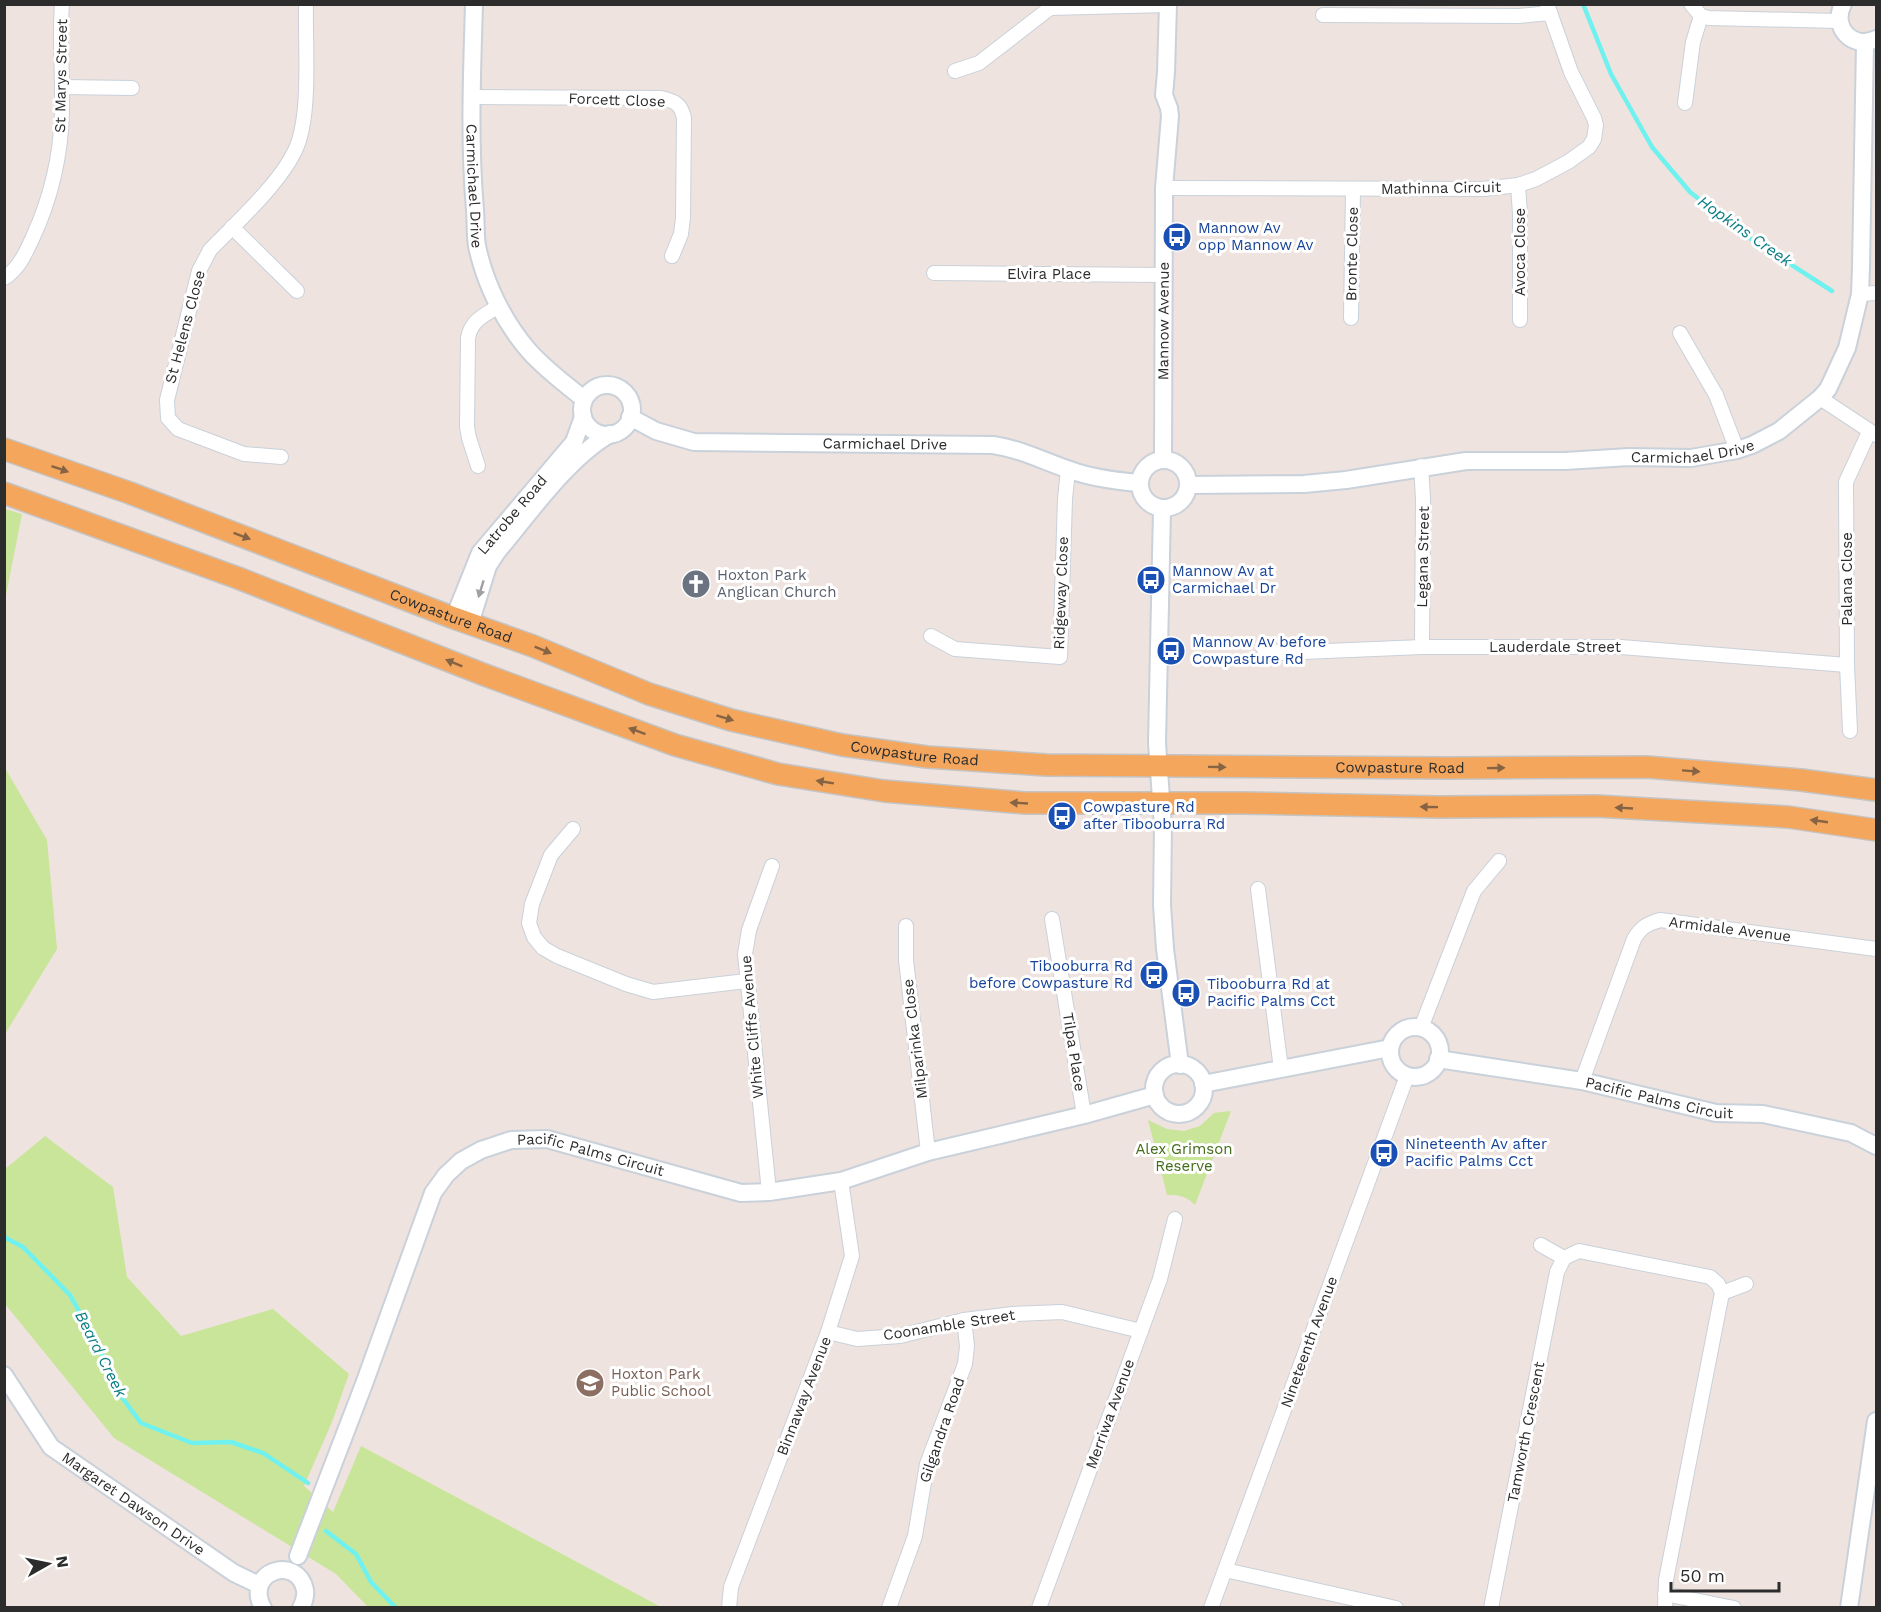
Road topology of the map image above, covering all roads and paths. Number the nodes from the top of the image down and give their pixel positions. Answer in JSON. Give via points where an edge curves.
{"nodes":[{"id":1,"x":62,"y":4,"type":"edge"},
{"id":2,"x":306,"y":4,"type":"edge"},
{"id":3,"x":474,"y":4,"type":"edge"},
{"id":4,"x":1691,"y":4,"type":"edge"},
{"id":5,"x":1168,"y":5,"type":"edge"},
{"id":6,"x":1549,"y":9,"type":"edge"},
{"id":7,"x":1841,"y":13,"type":"edge"},
{"id":8,"x":1323,"y":15,"type":"dead end"},
{"id":9,"x":1701,"y":16,"type":"junction"},
{"id":10,"x":1870,"y":41,"type":"edge"},
{"id":11,"x":955,"y":71,"type":"dead end"},
{"id":12,"x":62,"y":87,"type":"junction"},
{"id":13,"x":132,"y":88,"type":"dead end"},
{"id":14,"x":472,"y":97,"type":"junction"},
{"id":15,"x":1685,"y":103,"type":"dead end"},
{"id":16,"x":1518,"y":185,"type":"junction"},
{"id":17,"x":1164,"y":188,"type":"junction"},
{"id":18,"x":1353,"y":189,"type":"junction"},
{"id":19,"x":232,"y":227,"type":"junction"},
{"id":20,"x":672,"y":256,"type":"dead end"},
{"id":21,"x":934,"y":273,"type":"dead end"},
{"id":22,"x":1163,"y":275,"type":"junction"},
{"id":23,"x":4,"y":278,"type":"edge"},
{"id":24,"x":297,"y":291,"type":"dead end"},
{"id":25,"x":1868,"y":293,"type":"edge"},
{"id":26,"x":499,"y":306,"type":"junction"},
{"id":27,"x":1351,"y":318,"type":"dead end"},
{"id":28,"x":1520,"y":320,"type":"dead end"},
{"id":29,"x":1680,"y":333,"type":"dead end"},
{"id":30,"x":1820,"y":398,"type":"junction"},
{"id":31,"x":584,"y":399,"type":"junction"},
{"id":32,"x":583,"y":417,"type":"junction"},
{"id":33,"x":630,"y":417,"type":"junction"},
{"id":34,"x":610,"y":434,"type":"junction"},
{"id":35,"x":1873,"y":434,"type":"edge"},
{"id":36,"x":4,"y":449,"type":"edge"},
{"id":37,"x":1737,"y":450,"type":"junction"},
{"id":38,"x":281,"y":457,"type":"dead end"},
{"id":39,"x":1163,"y":459,"type":"junction"},
{"id":40,"x":478,"y":466,"type":"dead end"},
{"id":41,"x":1421,"y":466,"type":"junction"},
{"id":42,"x":1068,"y":470,"type":"junction"},
{"id":43,"x":1139,"y":483,"type":"junction"},
{"id":44,"x":1188,"y":485,"type":"junction"},
{"id":45,"x":4,"y":493,"type":"edge"},
{"id":46,"x":1162,"y":508,"type":"junction"},
{"id":47,"x":462,"y":621,"type":"junction"},
{"id":48,"x":931,"y":636,"type":"dead end"},
{"id":49,"x":1422,"y":647,"type":"junction"},
{"id":50,"x":1263,"y":648,"type":"dead end"},
{"id":51,"x":1847,"y":665,"type":"junction"},
{"id":52,"x":1850,"y":731,"type":"dead end"},
{"id":53,"x":1158,"y":766,"type":"junction"},
{"id":54,"x":1876,"y":790,"type":"edge"},
{"id":55,"x":1161,"y":804,"type":"junction"},
{"id":56,"x":573,"y":829,"type":"dead end"},
{"id":57,"x":1876,"y":830,"type":"edge"},
{"id":58,"x":1499,"y":861,"type":"dead end"},
{"id":59,"x":772,"y":866,"type":"dead end"},
{"id":60,"x":1258,"y":889,"type":"dead end"},
{"id":61,"x":1052,"y":919,"type":"dead end"},
{"id":62,"x":906,"y":926,"type":"dead end"},
{"id":63,"x":1876,"y":949,"type":"edge"},
{"id":64,"x":746,"y":981,"type":"junction"},
{"id":65,"x":1421,"y":1028,"type":"junction"},
{"id":66,"x":1390,"y":1048,"type":"junction"},
{"id":67,"x":1438,"y":1059,"type":"junction"},
{"id":68,"x":1180,"y":1065,"type":"junction"},
{"id":69,"x":1281,"y":1069,"type":"junction"},
{"id":70,"x":1407,"y":1076,"type":"junction"},
{"id":71,"x":1582,"y":1082,"type":"junction"},
{"id":72,"x":1203,"y":1084,"type":"junction"},
{"id":73,"x":1155,"y":1095,"type":"junction"},
{"id":74,"x":1084,"y":1115,"type":"junction"},
{"id":75,"x":1876,"y":1146,"type":"edge"},
{"id":76,"x":928,"y":1152,"type":"junction"},
{"id":77,"x":841,"y":1181,"type":"junction"},
{"id":78,"x":769,"y":1192,"type":"junction"},
{"id":79,"x":1176,"y":1219,"type":"dead end"},
{"id":80,"x":1541,"y":1245,"type":"dead end"},
{"id":81,"x":1564,"y":1258,"type":"junction"},
{"id":82,"x":1746,"y":1284,"type":"dead end"},
{"id":83,"x":1722,"y":1293,"type":"junction"},
{"id":84,"x":964,"y":1320,"type":"junction"},
{"id":85,"x":1141,"y":1330,"type":"junction"},
{"id":86,"x":828,"y":1332,"type":"junction"},
{"id":87,"x":6,"y":1380,"type":"edge"},
{"id":88,"x":1876,"y":1421,"type":"edge"},
{"id":89,"x":294,"y":1563,"type":"junction"},
{"id":90,"x":1225,"y":1570,"type":"junction"},
{"id":91,"x":259,"y":1585,"type":"junction"},
{"id":92,"x":1665,"y":1601,"type":"edge"},
{"id":93,"x":304,"y":1606,"type":"edge"},
{"id":94,"x":1390,"y":1607,"type":"edge"},
{"id":95,"x":263,"y":1608,"type":"edge"},
{"id":96,"x":729,"y":1608,"type":"edge"},
{"id":97,"x":889,"y":1608,"type":"edge"},
{"id":98,"x":1039,"y":1608,"type":"edge"},
{"id":99,"x":1211,"y":1608,"type":"edge"},
{"id":100,"x":1491,"y":1608,"type":"edge"},
{"id":101,"x":1734,"y":1608,"type":"edge"},
{"id":102,"x":1849,"y":1608,"type":"edge"}],
"edges":[{"from":1,"to":12,"type":"street","name":"St Marys Street"},
{"from":2,"to":19,"type":"street","name":"St Helens Close","via":[[305,105],[298,144],[279,176]]},
{"from":3,"to":14,"type":"street","name":"Carmichael Drive"},
{"from":4,"to":9,"type":"street"},
{"from":5,"to":11,"type":"street","via":[[1050,8],[979,63]]},
{"from":5,"to":17,"type":"street","name":"Mannow Avenue","via":[[1164,95],[1170,116]]},
{"from":6,"to":8,"type":"street","via":[[1519,16]]},
{"from":6,"to":16,"type":"street","name":"Mathinna Circuit","via":[[1571,72],[1594,118],[1596,132],[1589,147],[1568,162]]},
{"from":7,"to":9,"type":"street","via":[[1716,19]]},
{"from":7,"to":10,"type":"street","via":[[1848,38]]},
{"from":9,"to":15,"type":"street","via":[[1693,42]]},
{"from":10,"to":25,"type":"street","name":"Carmichael Drive"},
{"from":12,"to":13,"type":"street"},
{"from":12,"to":23,"type":"street","name":"St Marys Street","via":[[61,133],[50,190],[26,251],[18,266]]},
{"from":14,"to":20,"type":"street","name":"Forcett Close","via":[[662,98],[678,104],[684,118],[684,218]]},
{"from":14,"to":26,"type":"street","name":"Carmichael Drive","via":[[470,138],[476,234],[480,257]]},
{"from":16,"to":18,"type":"street","name":"Mathinna Circuit","via":[[1483,189]]},
{"from":16,"to":28,"type":"street","name":"Avoca Close"},
{"from":17,"to":18,"type":"street","name":"Mathinna Circuit"},
{"from":17,"to":22,"type":"street","name":"Mannow Avenue"},
{"from":18,"to":27,"type":"street","name":"Bronte Close"},
{"from":19,"to":24,"type":"street"},
{"from":19,"to":38,"type":"street","name":"St Helens Close","via":[[210,250],[199,271],[166,411],[172,424],[185,433],[244,454]]},
{"from":21,"to":22,"type":"street","name":"Elvira Place"},
{"from":22,"to":39,"type":"street","name":"Mannow Avenue"},
{"from":25,"to":30,"type":"street","name":"Carmichael Drive","via":[[1847,348]]},
{"from":26,"to":31,"type":"street","name":"Carmichael Drive","via":[[528,350],[556,379]]},
{"from":26,"to":40,"type":"street","via":[[475,321],[468,338],[467,427]]},
{"from":29,"to":37,"type":"street","via":[[1716,396]]},
{"from":30,"to":35,"type":"street"},
{"from":30,"to":37,"type":"street","name":"Carmichael Drive","via":[[1779,431]]},
{"from":31,"to":32,"type":"street"},
{"from":31,"to":33,"type":"street","via":[[594,388],[615,387],[627,396]]},
{"from":32,"to":34,"type":"street","via":[[597,433]]},
{"from":32,"to":47,"type":"street","name":"Latrobe Road","via":[[573,442],[480,552]]},
{"from":33,"to":34,"type":"street","via":[[623,429]]},
{"from":33,"to":42,"type":"street","name":"Carmichael Drive","via":[[656,431],[693,442],[993,445],[1028,453]]},
{"from":34,"to":47,"type":"street","name":"Latrobe Road","one_way":true,"via":[[573,463],[497,552]]},
{"from":35,"to":51,"type":"street","name":"Palana Close","via":[[1846,482]]},
{"from":36,"to":47,"type":"main road","name":"Cowpasture Road","one_way":true,"via":[[141,497]]},
{"from":37,"to":41,"type":"street","name":"Carmichael Drive","via":[[1691,458],[1474,460]]},
{"from":39,"to":43,"type":"street","via":[[1146,466]]},
{"from":39,"to":44,"type":"street","via":[[1181,467]]},
{"from":41,"to":44,"type":"street","name":"Carmichael Drive","via":[[1313,483]]},
{"from":41,"to":49,"type":"street","name":"Legana Street"},
{"from":42,"to":43,"type":"street","name":"Carmichael Drive"},
{"from":42,"to":48,"type":"street","name":"Ridgeway Close","via":[[1060,657],[955,649]]},
{"from":43,"to":46,"type":"street","via":[[1145,500]]},
{"from":44,"to":46,"type":"street","via":[[1180,502]]},
{"from":55,"to":45,"type":"main road","one_way":true,"via":[[986,801],[884,791],[778,774],[675,746],[238,578]]},
{"from":46,"to":53,"type":"street"},
{"from":47,"to":53,"type":"main road","name":"Cowpasture Road","one_way":true,"via":[[649,694],[731,720],[842,745],[1011,763]]},
{"from":49,"to":50,"type":"street","name":"Lauderdale Street","via":[[1279,652]]},
{"from":49,"to":51,"type":"street","name":"Lauderdale Street","via":[[1621,647]]},
{"from":51,"to":52,"type":"street","name":"Palana Close"},
{"from":53,"to":54,"type":"main road","name":"Cowpasture Road","one_way":true,"via":[[1647,767]]},
{"from":53,"to":55,"type":"street"},
{"from":57,"to":55,"type":"main road","one_way":true,"via":[[1788,817],[1596,806]]},
{"from":55,"to":68,"type":"street","via":[[1164,938]]},
{"from":56,"to":64,"type":"street","via":[[551,855],[532,903],[530,923],[543,948],[653,992]]},
{"from":58,"to":65,"type":"street","via":[[1474,891]]},
{"from":59,"to":64,"type":"street","name":"White Cliffs Avenue","via":[[746,938]]},
{"from":60,"to":69,"type":"street"},
{"from":61,"to":74,"type":"street","name":"Tilpa Place"},
{"from":62,"to":76,"type":"street","name":"Milparinka Close","via":[[906,960]]},
{"from":63,"to":71,"type":"street","name":"Armidale Avenue","via":[[1660,920],[1648,923],[1634,939]]},
{"from":64,"to":78,"type":"street","name":"White Cliffs Avenue"},
{"from":65,"to":66,"type":"street","via":[[1403,1031]]},
{"from":65,"to":67,"type":"street","via":[[1436,1040]]},
{"from":66,"to":69,"type":"street"},
{"from":66,"to":70,"type":"street","via":[[1391,1061]]},
{"from":67,"to":70,"type":"street","via":[[1427,1074]]},
{"from":67,"to":71,"type":"street","name":"Pacific Palms Circuit"},
{"from":68,"to":72,"type":"street","via":[[1197,1073]]},
{"from":68,"to":73,"type":"street","via":[[1168,1067],[1158,1076]]},
{"from":69,"to":72,"type":"street"},
{"from":70,"to":90,"type":"street","name":"Nineteenth Avenue"},
{"from":71,"to":75,"type":"street","name":"Pacific Palms Circuit","via":[[1716,1113],[1763,1114],[1840,1130]]},
{"from":72,"to":73,"type":"street","via":[[1200,1102],[1185,1113],[1166,1110]]},
{"from":73,"to":74,"type":"street","name":"Pacific Palms Circuit"},
{"from":74,"to":76,"type":"street","name":"Pacific Palms Circuit"},
{"from":76,"to":77,"type":"street","name":"Pacific Palms Circuit"},
{"from":77,"to":78,"type":"street","name":"Pacific Palms Circuit"},
{"from":77,"to":86,"type":"street","name":"Binnaway Avenue","via":[[852,1256]]},
{"from":78,"to":89,"type":"street","name":"Pacific Palms Circuit","via":[[741,1193],[547,1139],[512,1140],[461,1161],[433,1193]]},
{"from":79,"to":85,"type":"street","name":"Merriwa Avenue"},
{"from":80,"to":81,"type":"street"},
{"from":81,"to":83,"type":"street","via":[[1579,1251],[1710,1277]]},
{"from":81,"to":100,"type":"street","name":"Tamworth Crescent","via":[[1557,1272]]},
{"from":82,"to":83,"type":"street"},
{"from":83,"to":92,"type":"street"},
{"from":84,"to":85,"type":"street","name":"Coonamble Street","via":[[1062,1312]]},
{"from":84,"to":86,"type":"street","name":"Coonamble Street","via":[[900,1336],[857,1339]]},
{"from":84,"to":97,"type":"street","name":"Gilgandra Road","via":[[968,1346],[965,1364],[927,1464],[915,1536]]},
{"from":85,"to":98,"type":"street","name":"Merriwa Avenue"},
{"from":86,"to":96,"type":"street","name":"Binnaway Avenue","via":[[731,1587]]},
{"from":87,"to":91,"type":"street","name":"Margaret Dawson Drive","via":[[51,1447],[234,1573]]},
{"from":88,"to":102,"type":"street"},
{"from":89,"to":91,"type":"street","via":[[268,1573]]},
{"from":89,"to":93,"type":"street","via":[[304,1584]]},
{"from":90,"to":94,"type":"street"},
{"from":90,"to":99,"type":"street","name":"Nineteenth Avenue"},
{"from":91,"to":95,"type":"street"},
{"from":92,"to":101,"type":"street"}]}
